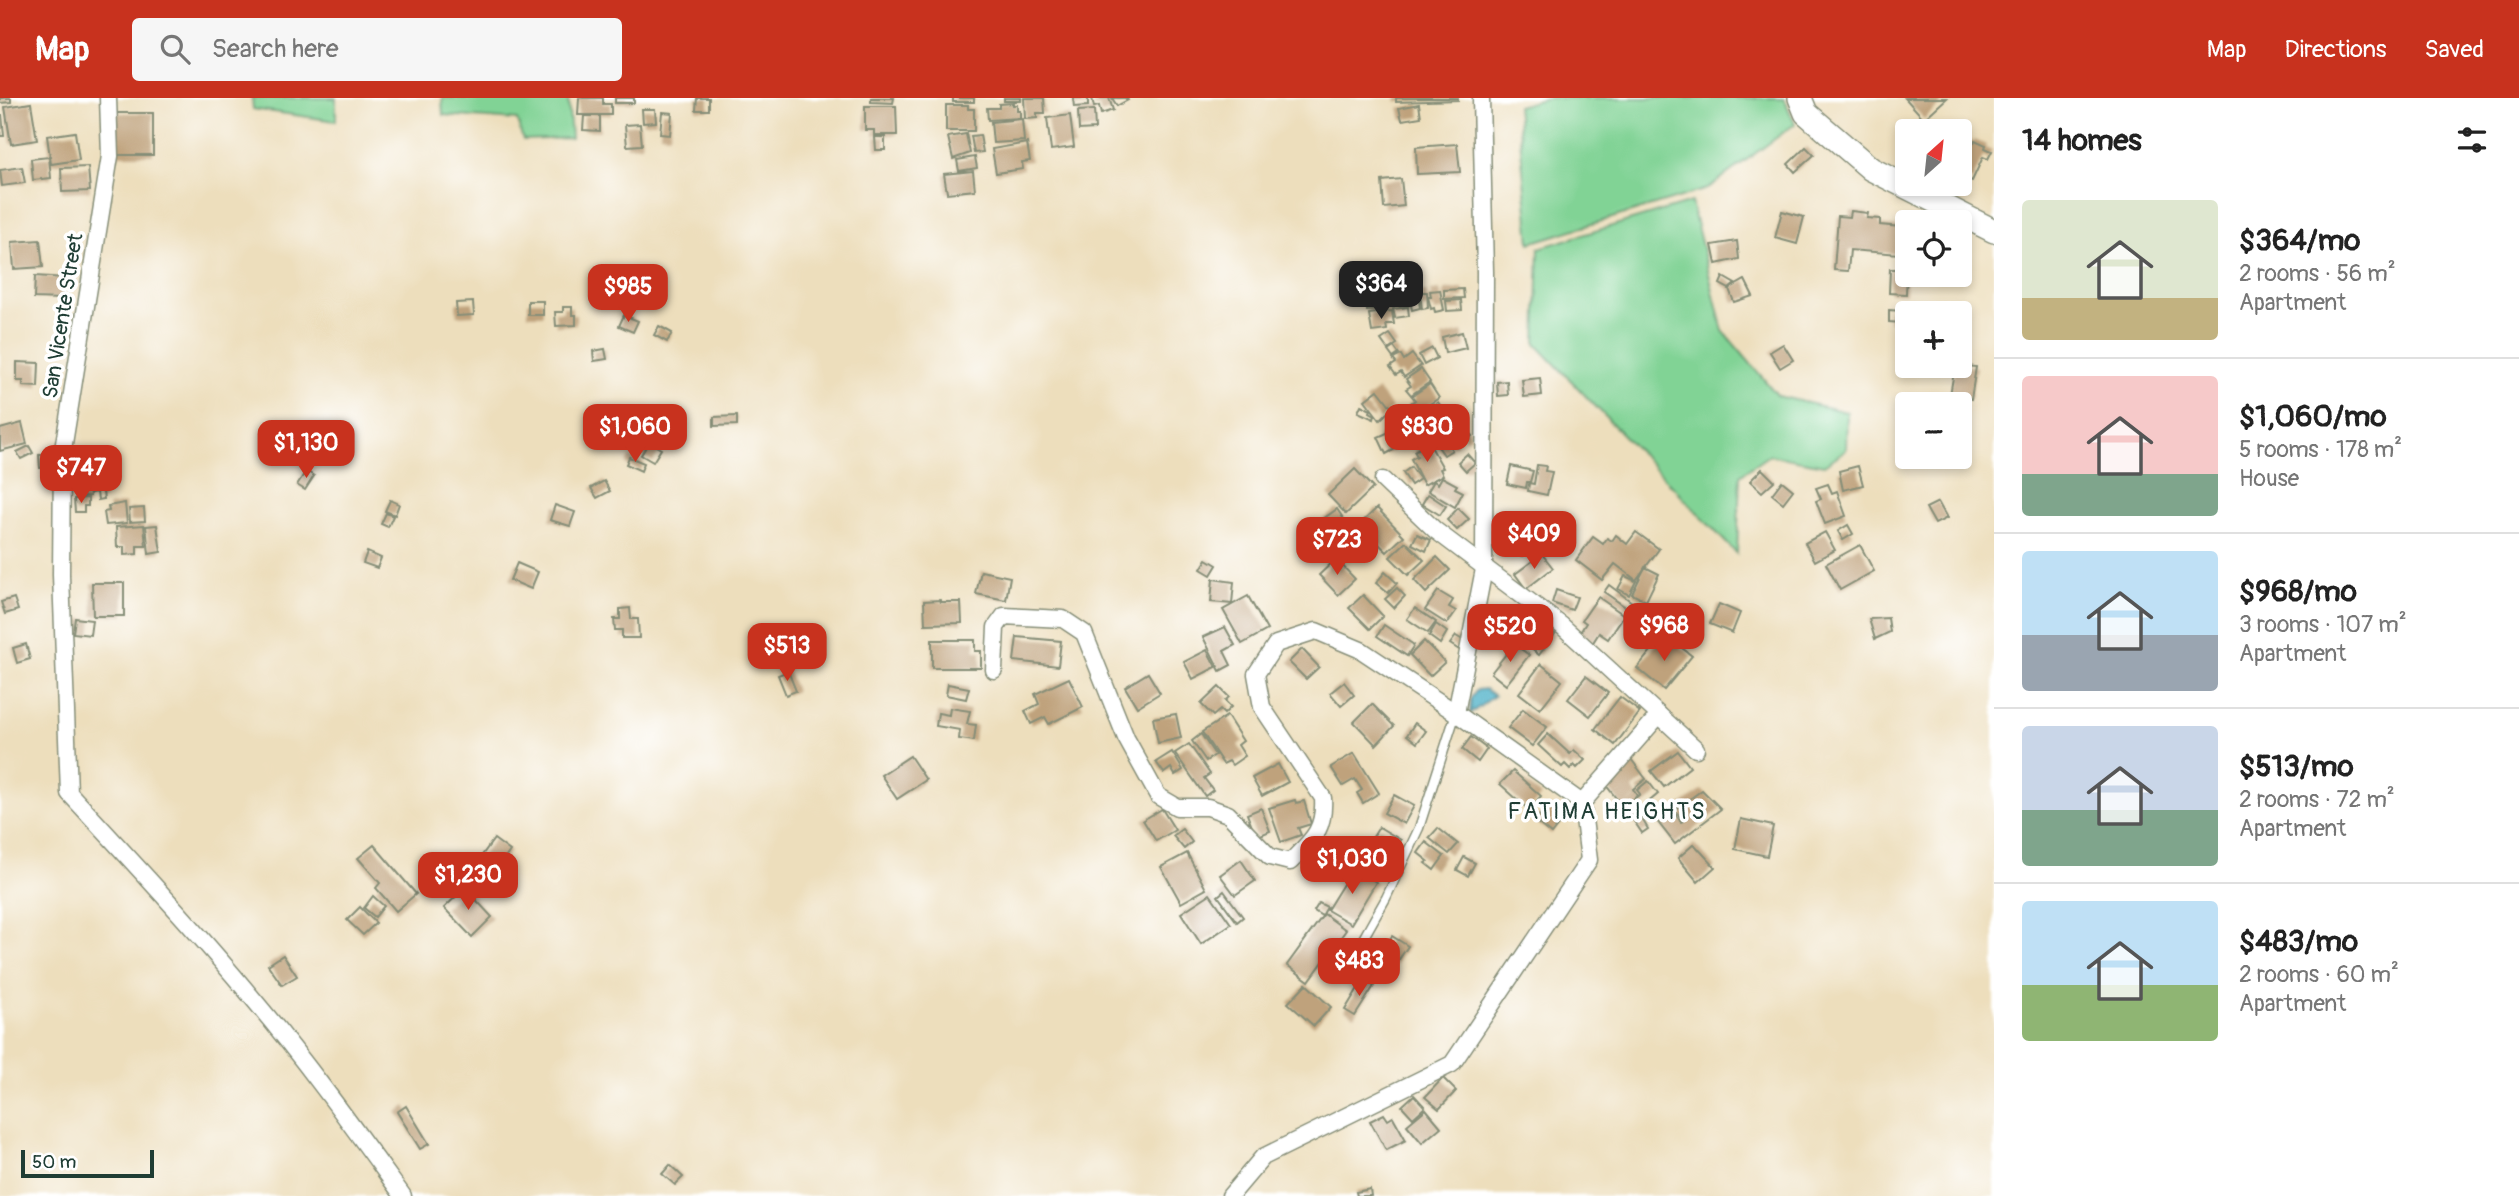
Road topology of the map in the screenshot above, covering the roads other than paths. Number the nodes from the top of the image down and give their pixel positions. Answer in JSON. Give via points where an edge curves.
{"nodes":[{"id":1,"x":108,"y":98,"type":"edge"},
{"id":2,"x":1480,"y":98,"type":"edge"},
{"id":3,"x":1800,"y":98,"type":"edge"},
{"id":4,"x":1994,"y":231,"type":"edge"},
{"id":5,"x":1383,"y":480,"type":"dead end"},
{"id":6,"x":1484,"y":569,"type":"junction"},
{"id":7,"x":994,"y":670,"type":"dead end"},
{"id":8,"x":1456,"y":713,"type":"junction"},
{"id":9,"x":1659,"y":715,"type":"junction"},
{"id":10,"x":1696,"y":749,"type":"dead end"},
{"id":11,"x":1582,"y":803,"type":"junction"},
{"id":12,"x":1346,"y":969,"type":"dead end"},
{"id":13,"x":403,"y":1196,"type":"edge"},
{"id":14,"x":1230,"y":1196,"type":"edge"}],
"edges":[{"from":1,"to":13,"type":"street","name":"San Vicente Street","via":[[110,156],[62,456],[69,793],[254,1000]]},
{"from":2,"to":6,"type":"street","via":[[1485,272]]},
{"from":3,"to":4,"type":"street","via":[[1806,113],[1871,169]]},
{"from":5,"to":6,"type":"street","via":[[1434,530]]},
{"from":6,"to":8,"type":"street"},
{"from":6,"to":9,"type":"street","via":[[1561,625]]},
{"from":7,"to":8,"type":"street","via":[[996,627],[1004,616],[1063,619],[1084,633],[1126,738],[1158,796],[1177,807],[1208,807],[1228,814],[1270,857],[1290,862],[1318,834],[1323,797],[1262,707],[1256,674],[1276,643],[1316,631],[1361,650]]},
{"from":8,"to":11,"type":"street"},
{"from":8,"to":12,"type":"lane","via":[[1419,828]]},
{"from":9,"to":10,"type":"street"},
{"from":9,"to":11,"type":"street"},
{"from":11,"to":14,"type":"street","via":[[1589,860],[1452,1064],[1263,1157]]}]}
